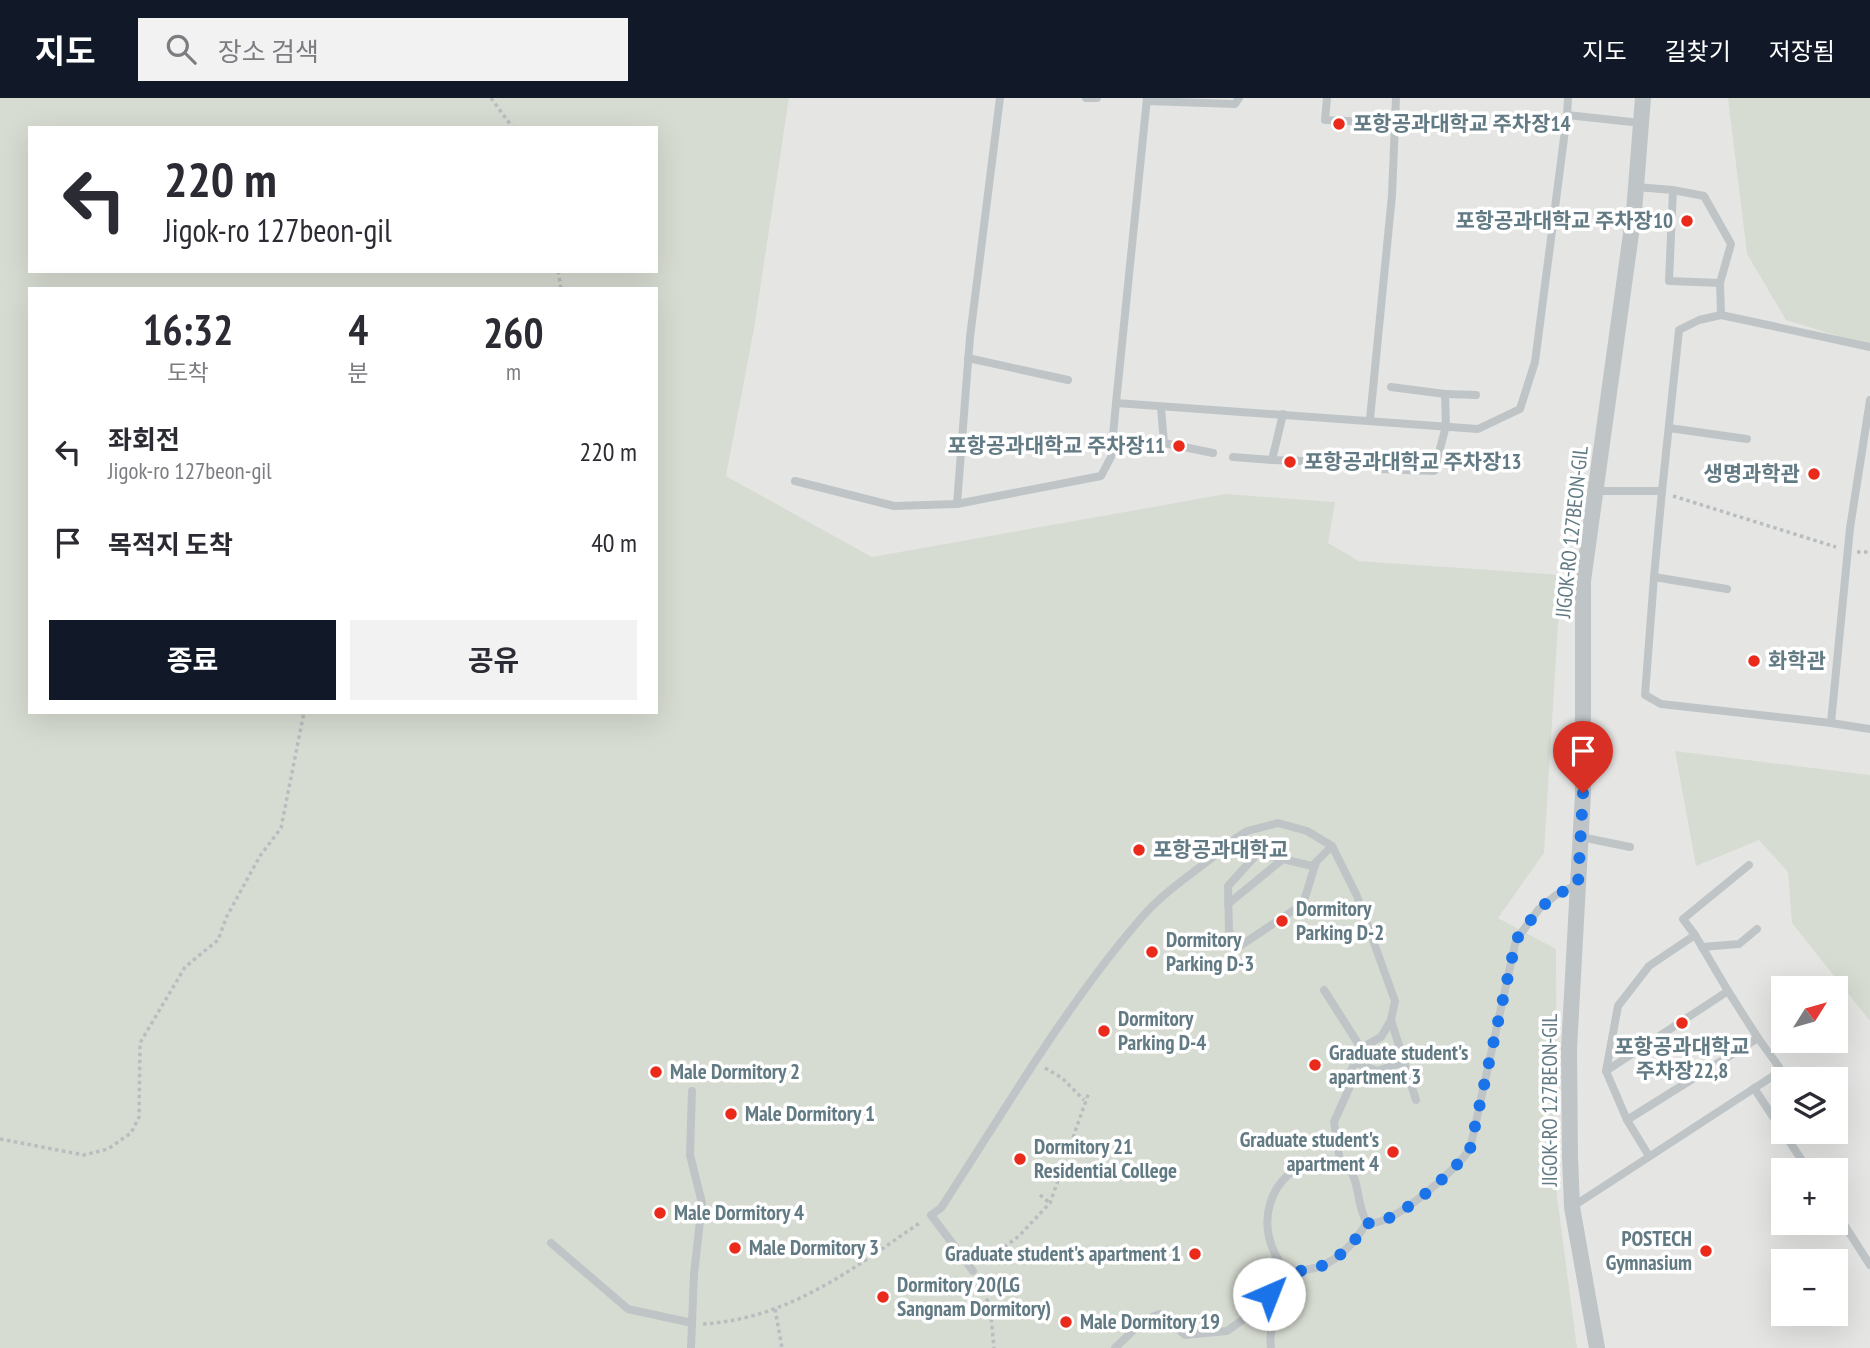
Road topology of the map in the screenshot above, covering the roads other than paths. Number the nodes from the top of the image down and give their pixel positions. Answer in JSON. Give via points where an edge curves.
{"nodes":[{"id":1,"x":1000,"y":98,"type":"edge"},
{"id":2,"x":1086,"y":98,"type":"edge"},
{"id":3,"x":1097,"y":98,"type":"edge"},
{"id":4,"x":1239,"y":98,"type":"edge"},
{"id":5,"x":1327,"y":98,"type":"edge"},
{"id":6,"x":1396,"y":98,"type":"edge"},
{"id":7,"x":1568,"y":98,"type":"edge"},
{"id":8,"x":1643,"y":98,"type":"edge"},
{"id":9,"x":1147,"y":100,"type":"edge"},
{"id":10,"x":1567,"y":115,"type":"junction"},
{"id":11,"x":1395,"y":121,"type":"junction"},
{"id":12,"x":1641,"y":123,"type":"junction"},
{"id":13,"x":1464,"y":126,"type":"dead end"},
{"id":14,"x":1636,"y":187,"type":"junction"},
{"id":15,"x":1673,"y":190,"type":"junction"},
{"id":16,"x":1720,"y":283,"type":"junction"},
{"id":17,"x":1721,"y":315,"type":"junction"},
{"id":18,"x":1870,"y":347,"type":"edge"},
{"id":19,"x":968,"y":358,"type":"junction"},
{"id":20,"x":1068,"y":380,"type":"dead end"},
{"id":21,"x":1391,"y":387,"type":"dead end"},
{"id":22,"x":1445,"y":394,"type":"junction"},
{"id":23,"x":1476,"y":395,"type":"dead end"},
{"id":24,"x":1870,"y":400,"type":"edge"},
{"id":25,"x":1116,"y":402,"type":"junction"},
{"id":26,"x":1161,"y":408,"type":"junction"},
{"id":27,"x":1283,"y":414,"type":"junction"},
{"id":28,"x":1370,"y":419,"type":"junction"},
{"id":29,"x":1447,"y":426,"type":"junction"},
{"id":30,"x":1670,"y":428,"type":"junction"},
{"id":31,"x":1747,"y":439,"type":"dead end"},
{"id":32,"x":1213,"y":453,"type":"dead end"},
{"id":33,"x":1233,"y":457,"type":"dead end"},
{"id":34,"x":1272,"y":460,"type":"junction"},
{"id":35,"x":1338,"y":462,"type":"dead end"},
{"id":36,"x":1381,"y":469,"type":"dead end"},
{"id":37,"x":795,"y":481,"type":"dead end"},
{"id":38,"x":1596,"y":491,"type":"junction"},
{"id":39,"x":1661,"y":491,"type":"junction"},
{"id":40,"x":957,"y":504,"type":"junction"},
{"id":41,"x":1654,"y":577,"type":"junction"},
{"id":42,"x":1727,"y":589,"type":"dead end"},
{"id":43,"x":1831,"y":723,"type":"junction"},
{"id":44,"x":1870,"y":729,"type":"edge"},
{"id":45,"x":1581,"y":837,"type":"junction"},
{"id":46,"x":1332,"y":846,"type":"junction"},
{"id":47,"x":1630,"y":848,"type":"dead end"},
{"id":48,"x":1283,"y":859,"type":"junction"},
{"id":49,"x":1315,"y":862,"type":"junction"},
{"id":50,"x":1749,"y":865,"type":"dead end"},
{"id":51,"x":1578,"y":884,"type":"junction"},
{"id":52,"x":1228,"y":904,"type":"junction"},
{"id":53,"x":1756,"y":929,"type":"dead end"},
{"id":54,"x":1695,"y":935,"type":"junction"},
{"id":55,"x":1702,"y":947,"type":"junction"},
{"id":56,"x":1324,"y":990,"type":"dead end"},
{"id":57,"x":1728,"y":991,"type":"junction"},
{"id":58,"x":1391,"y":1020,"type":"junction"},
{"id":59,"x":1758,"y":1038,"type":"junction"},
{"id":60,"x":1361,"y":1048,"type":"junction"},
{"id":61,"x":1354,"y":1062,"type":"junction"},
{"id":62,"x":1404,"y":1062,"type":"junction"},
{"id":63,"x":1606,"y":1070,"type":"junction"},
{"id":64,"x":1754,"y":1088,"type":"junction"},
{"id":65,"x":692,"y":1091,"type":"dead end"},
{"id":66,"x":1416,"y":1100,"type":"dead end"},
{"id":67,"x":1771,"y":1114,"type":"edge"},
{"id":68,"x":1627,"y":1120,"type":"junction"},
{"id":69,"x":1649,"y":1156,"type":"junction"},
{"id":70,"x":1340,"y":1161,"type":"junction"},
{"id":71,"x":1572,"y":1207,"type":"junction"},
{"id":72,"x":1367,"y":1223,"type":"junction"},
{"id":73,"x":1848,"y":1231,"type":"edge"},
{"id":74,"x":551,"y":1243,"type":"dead end"},
{"id":75,"x":1870,"y":1265,"type":"edge"},
{"id":76,"x":973,"y":1271,"type":"road end"},
{"id":77,"x":1287,"y":1271,"type":"junction"},
{"id":78,"x":1265,"y":1299,"type":"junction"},
{"id":79,"x":692,"y":1323,"type":"junction"},
{"id":80,"x":691,"y":1348,"type":"edge"},
{"id":81,"x":1115,"y":1348,"type":"edge"},
{"id":82,"x":1271,"y":1348,"type":"edge"},
{"id":83,"x":1597,"y":1348,"type":"edge"}],
"edges":[{"from":1,"to":19,"type":"lane"},
{"from":2,"to":3,"type":"lane"},
{"from":4,"to":9,"type":"lane","via":[[1235,104]]},
{"from":5,"to":11,"type":"lane","via":[[1325,120]]},
{"from":6,"to":11,"type":"lane"},
{"from":7,"to":10,"type":"lane"},
{"from":8,"to":12,"type":"street","name":"JIGOK-RO 127BEON-GIL"},
{"from":9,"to":25,"type":"lane"},
{"from":10,"to":12,"type":"lane"},
{"from":10,"to":29,"type":"lane","via":[[1535,362],[1520,409],[1478,429]]},
{"from":11,"to":13,"type":"lane"},
{"from":11,"to":28,"type":"lane"},
{"from":12,"to":14,"type":"street","name":"JIGOK-RO 127BEON-GIL"},
{"from":14,"to":15,"type":"lane"},
{"from":14,"to":38,"type":"street","name":"JIGOK-RO 127BEON-GIL"},
{"from":15,"to":16,"type":"lane","via":[[1704,196],[1731,244]]},
{"from":15,"to":16,"type":"lane","via":[[1669,281]]},
{"from":16,"to":17,"type":"lane"},
{"from":17,"to":18,"type":"lane"},
{"from":17,"to":30,"type":"lane","via":[[1679,330]]},
{"from":19,"to":20,"type":"lane"},
{"from":19,"to":40,"type":"lane"},
{"from":21,"to":22,"type":"lane"},
{"from":22,"to":23,"type":"lane"},
{"from":22,"to":29,"type":"lane"},
{"from":24,"to":43,"type":"lane","via":[[1848,551]]},
{"from":25,"to":26,"type":"lane"},
{"from":25,"to":40,"type":"lane","via":[[1111,457],[1101,476]]},
{"from":26,"to":27,"type":"lane"},
{"from":26,"to":32,"type":"lane","via":[[1164,443]]},
{"from":27,"to":28,"type":"lane"},
{"from":27,"to":34,"type":"lane"},
{"from":28,"to":29,"type":"lane"},
{"from":29,"to":36,"type":"lane","via":[[1434,471]]},
{"from":30,"to":31,"type":"lane"},
{"from":30,"to":39,"type":"lane"},
{"from":33,"to":34,"type":"lane"},
{"from":34,"to":35,"type":"lane"},
{"from":37,"to":40,"type":"lane","via":[[894,506]]},
{"from":38,"to":39,"type":"lane"},
{"from":38,"to":45,"type":"street","name":"JIGOK-RO 127BEON-GIL","via":[[1583,580]]},
{"from":39,"to":41,"type":"lane"},
{"from":41,"to":42,"type":"lane"},
{"from":41,"to":43,"type":"lane","via":[[1645,695],[1661,704]]},
{"from":43,"to":44,"type":"lane"},
{"from":45,"to":47,"type":"lane"},
{"from":45,"to":51,"type":"street","name":"JIGOK-RO 127BEON-GIL"},
{"from":46,"to":49,"type":"lane"},
{"from":46,"to":58,"type":"lane","via":[[1357,896],[1395,1001]]},
{"from":46,"to":76,"type":"lane","via":[[1307,831],[1278,823],[1247,831],[1167,892],[1141,918],[932,1215]]},
{"from":48,"to":49,"type":"lane","via":[[1312,866]]},
{"from":48,"to":52,"type":"lane"},
{"from":48,"to":52,"type":"lane","via":[[1258,853],[1228,886]]},
{"from":49,"to":52,"type":"lane","via":[[1303,904],[1240,946],[1228,931]]},
{"from":50,"to":54,"type":"lane","via":[[1683,919]]},
{"from":51,"to":71,"type":"street","name":"JIGOK-RO 127BEON-GIL","via":[[1569,1049]]},
{"from":51,"to":72,"type":"lane","via":[[1539,909],[1516,940],[1470,1149],[1448,1174],[1387,1220]]},
{"from":53,"to":55,"type":"lane","via":[[1739,944]]},
{"from":54,"to":55,"type":"lane"},
{"from":54,"to":63,"type":"lane","via":[[1649,966],[1618,1006]]},
{"from":55,"to":57,"type":"lane"},
{"from":56,"to":60,"type":"lane"},
{"from":57,"to":59,"type":"lane"},
{"from":57,"to":63,"type":"lane"},
{"from":58,"to":60,"type":"lane","via":[[1381,1037]]},
{"from":58,"to":62,"type":"lane"},
{"from":59,"to":64,"type":"lane","via":[[1779,1067]]},
{"from":59,"to":68,"type":"lane"},
{"from":60,"to":61,"type":"lane"},
{"from":61,"to":62,"type":"lane","via":[[1377,1071]]},
{"from":61,"to":70,"type":"lane","via":[[1345,1102],[1334,1122]]},
{"from":62,"to":66,"type":"lane"},
{"from":63,"to":68,"type":"lane"},
{"from":64,"to":67,"type":"lane"},
{"from":64,"to":69,"type":"lane"},
{"from":65,"to":79,"type":"lane","via":[[690,1155],[702,1203]]},
{"from":68,"to":69,"type":"lane"},
{"from":69,"to":71,"type":"lane"},
{"from":70,"to":72,"type":"lane","via":[[1353,1176]]},
{"from":70,"to":77,"type":"lane","via":[[1305,1164],[1272,1195],[1269,1236]]},
{"from":71,"to":83,"type":"street","name":"JIGOK-RO 127BEON-GIL"},
{"from":72,"to":77,"type":"lane","via":[[1338,1258],[1305,1272]]},
{"from":73,"to":75,"type":"lane"},
{"from":74,"to":79,"type":"lane","via":[[628,1310]]},
{"from":77,"to":78,"type":"lane"},
{"from":78,"to":81,"type":"lane","via":[[1227,1331],[1185,1335],[1160,1314],[1144,1320]]},
{"from":78,"to":82,"type":"lane","via":[[1273,1310]]},
{"from":79,"to":80,"type":"lane"}]}
